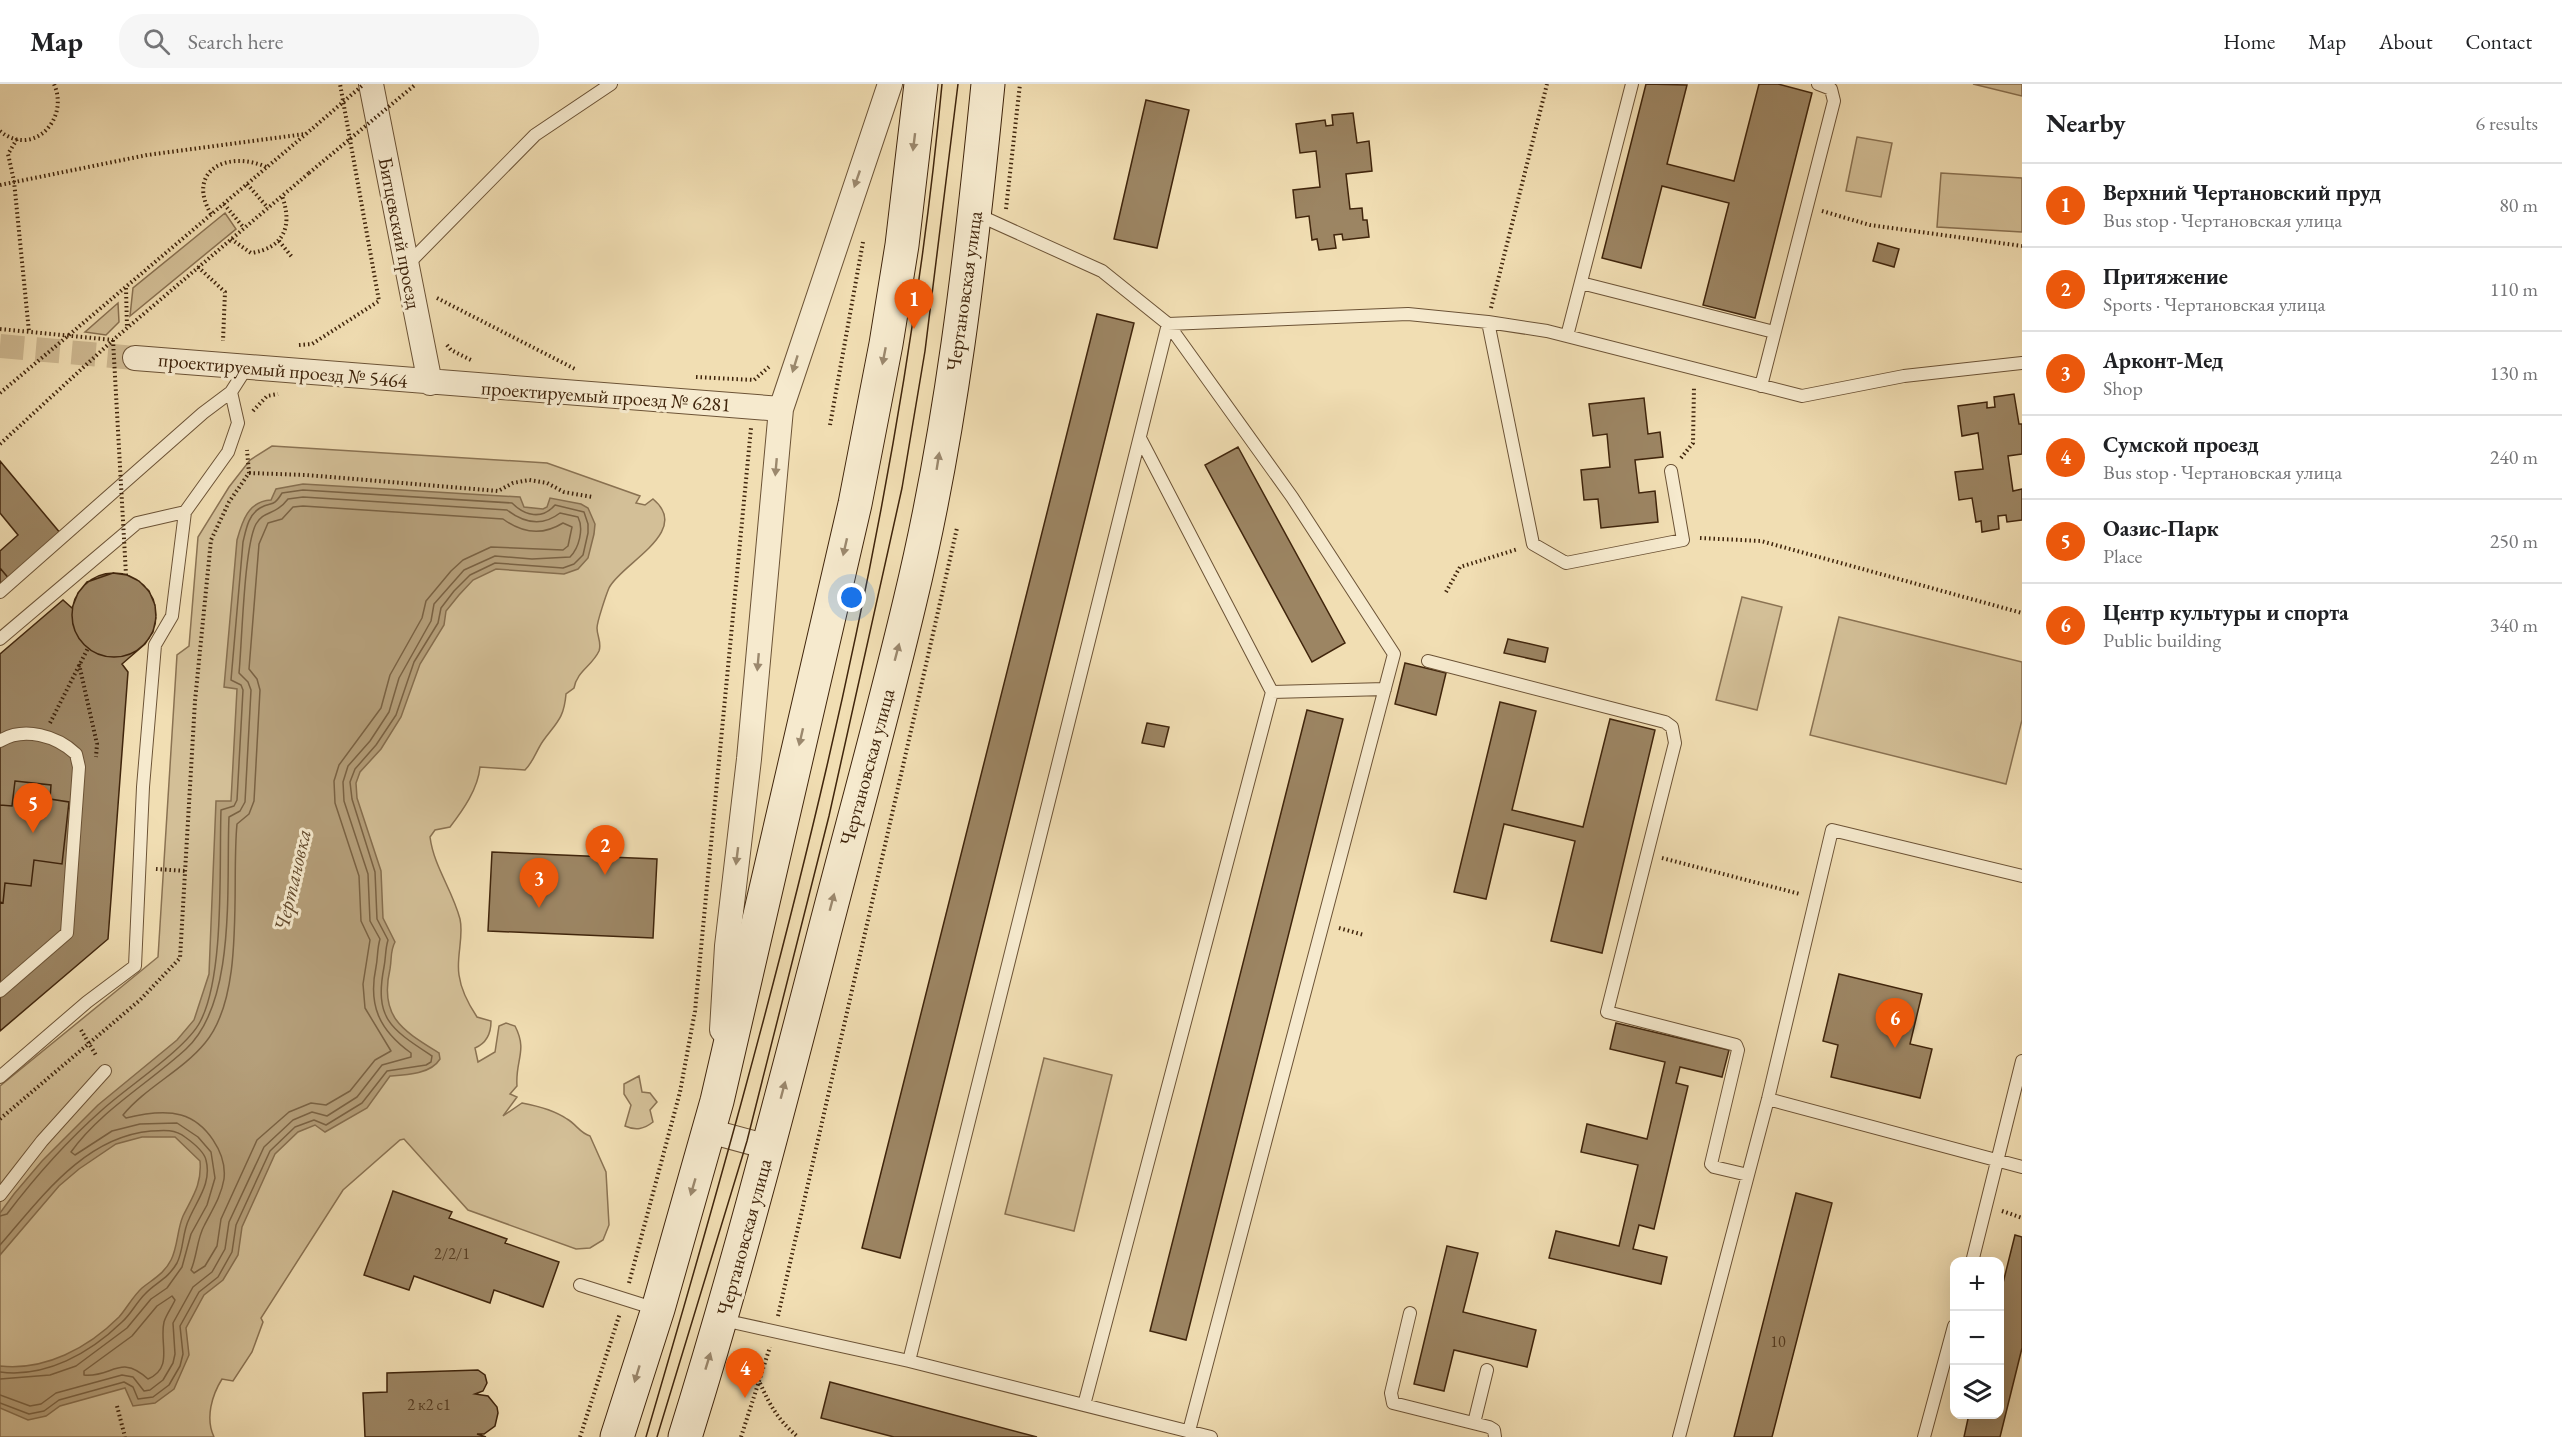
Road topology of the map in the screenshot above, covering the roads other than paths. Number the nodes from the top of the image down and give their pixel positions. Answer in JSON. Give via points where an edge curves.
{"nodes":[{"id":1,"x":371,"y":84,"type":"edge"},
{"id":2,"x":611,"y":84,"type":"edge"},
{"id":3,"x":890,"y":84,"type":"edge"},
{"id":4,"x":921,"y":84,"type":"edge"},
{"id":5,"x":988,"y":84,"type":"edge"},
{"id":6,"x":1632,"y":84,"type":"edge"},
{"id":7,"x":1818,"y":84,"type":"edge"},
{"id":8,"x":975,"y":214,"type":"junction"},
{"id":9,"x":407,"y":265,"type":"junction"},
{"id":10,"x":1581,"y":283,"type":"junction"},
{"id":11,"x":1488,"y":322,"type":"junction"},
{"id":12,"x":1168,"y":324,"type":"junction"},
{"id":13,"x":1774,"y":332,"type":"junction"},
{"id":14,"x":1567,"y":336,"type":"junction"},
{"id":15,"x":135,"y":357,"type":"tunnel mouth"},
{"id":16,"x":2022,"y":363,"type":"edge"},
{"id":17,"x":247,"y":367,"type":"junction"},
{"id":18,"x":430,"y":382,"type":"junction"},
{"id":19,"x":1761,"y":386,"type":"junction"},
{"id":20,"x":231,"y":392,"type":"junction"},
{"id":21,"x":781,"y":409,"type":"junction"},
{"id":22,"x":1140,"y":438,"type":"junction"},
{"id":23,"x":1671,"y":471,"type":"road end"},
{"id":24,"x":185,"y":512,"type":"junction"},
{"id":25,"x":0,"y":592,"type":"edge"},
{"id":26,"x":0,"y":639,"type":"edge"},
{"id":27,"x":1428,"y":662,"type":"dead end"},
{"id":28,"x":1385,"y":689,"type":"junction"},
{"id":29,"x":1272,"y":692,"type":"junction"},
{"id":30,"x":0,"y":741,"type":"edge"},
{"id":31,"x":2022,"y":876,"type":"edge"},
{"id":32,"x":0,"y":991,"type":"edge"},
{"id":33,"x":2022,"y":1061,"type":"edge"},
{"id":34,"x":105,"y":1071,"type":"road end"},
{"id":35,"x":0,"y":1077,"type":"edge"},
{"id":36,"x":1768,"y":1099,"type":"junction"},
{"id":37,"x":713,"y":1116,"type":"junction"},
{"id":38,"x":768,"y":1147,"type":"junction"},
{"id":39,"x":1996,"y":1161,"type":"junction"},
{"id":40,"x":2022,"y":1167,"type":"edge"},
{"id":41,"x":1748,"y":1175,"type":"junction"},
{"id":42,"x":0,"y":1195,"type":"edge"},
{"id":43,"x":1973,"y":1257,"type":"edge"},
{"id":44,"x":580,"y":1285,"type":"dead end"},
{"id":45,"x":657,"y":1310,"type":"junction"},
{"id":46,"x":1410,"y":1312,"type":"dead end"},
{"id":47,"x":722,"y":1319,"type":"junction"},
{"id":48,"x":1950,"y":1341,"type":"edge"},
{"id":49,"x":909,"y":1361,"type":"junction"},
{"id":50,"x":1487,"y":1370,"type":"dead end"},
{"id":51,"x":1084,"y":1405,"type":"junction"},
{"id":52,"x":1474,"y":1423,"type":"junction"},
{"id":53,"x":1189,"y":1431,"type":"junction"},
{"id":54,"x":617,"y":1437,"type":"edge"},
{"id":55,"x":685,"y":1437,"type":"edge"},
{"id":56,"x":1211,"y":1437,"type":"edge"},
{"id":57,"x":1495,"y":1437,"type":"edge"},
{"id":58,"x":1679,"y":1437,"type":"edge"},
{"id":59,"x":1924,"y":1437,"type":"edge"}],
"edges":[{"from":1,"to":9,"type":"street","name":"Битцевский проезд"},
{"from":2,"to":9,"type":"lane","via":[[535,135]]},
{"from":3,"to":21,"type":"street","one_way":true},
{"from":4,"to":37,"type":"main road","one_way":true,"via":[[888,333],[855,504]]},
{"from":5,"to":8,"type":"main road","name":"Чертановская улица"},
{"from":6,"to":10,"type":"lane"},
{"from":7,"to":13,"type":"lane","via":[[1831,89],[1834,101]]},
{"from":8,"to":12,"type":"lane","via":[[1102,271]]},
{"from":38,"to":8,"type":"main road","name":"Чертановская улица","one_way":true,"via":[[911,600],[937,468]]},
{"from":9,"to":18,"type":"street","name":"Битцевский проезд"},
{"from":10,"to":13,"type":"lane"},
{"from":10,"to":14,"type":"lane"},
{"from":11,"to":12,"type":"lane","via":[[1408,314]]},
{"from":11,"to":14,"type":"lane"},
{"from":11,"to":23,"type":"lane","via":[[1533,544],[1566,563],[1683,540]]},
{"from":12,"to":22,"type":"lane"},
{"from":12,"to":28,"type":"lane","via":[[1292,497],[1394,654]]},
{"from":13,"to":19,"type":"lane"},
{"from":14,"to":19,"type":"lane"},
{"from":15,"to":17,"type":"street","name":"проектируемый проезд № 5464"},
{"from":16,"to":19,"type":"lane","via":[[1904,376],[1802,396]]},
{"from":17,"to":18,"type":"street","name":"проектируемый проезд № 5464"},
{"from":17,"to":20,"type":"lane"},
{"from":18,"to":21,"type":"street","name":"проектируемый проезд № 6281"},
{"from":20,"to":24,"type":"lane","via":[[240,420],[228,452]]},
{"from":20,"to":25,"type":"lane","via":[[203,412]]},
{"from":21,"to":37,"type":"street","one_way":true},
{"from":22,"to":29,"type":"lane"},
{"from":22,"to":49,"type":"lane"},
{"from":24,"to":26,"type":"lane","via":[[137,523]]},
{"from":24,"to":35,"type":"lane","via":[[172,615],[155,645],[143,787],[135,966]]},
{"from":27,"to":41,"type":"lane","via":[[1665,722],[1672,727],[1675,743],[1607,1012],[1736,1045],[1711,1164]]},
{"from":28,"to":29,"type":"lane"},
{"from":28,"to":53,"type":"lane"},
{"from":29,"to":51,"type":"lane"},
{"from":30,"to":32,"type":"lane","via":[[7,736],[44,734],[76,754],[79,767],[67,933]]},
{"from":31,"to":36,"type":"lane","via":[[1832,831]]},
{"from":33,"to":39,"type":"lane"},
{"from":34,"to":42,"type":"lane"},
{"from":36,"to":39,"type":"lane"},
{"from":36,"to":41,"type":"lane"},
{"from":37,"to":38,"type":"street"},
{"from":37,"to":45,"type":"main road","one_way":true},
{"from":38,"to":47,"type":"main road","name":"Чертановская улица"},
{"from":39,"to":40,"type":"lane"},
{"from":39,"to":43,"type":"lane"},
{"from":41,"to":58,"type":"lane"},
{"from":44,"to":45,"type":"lane"},
{"from":45,"to":54,"type":"main road","one_way":true},
{"from":46,"to":52,"type":"lane","via":[[1391,1393],[1393,1403]]},
{"from":47,"to":49,"type":"lane"},
{"from":55,"to":47,"type":"main road","name":"Чертановская улица","one_way":true},
{"from":48,"to":59,"type":"lane"},
{"from":49,"to":51,"type":"lane"},
{"from":50,"to":52,"type":"lane"},
{"from":51,"to":53,"type":"lane"},
{"from":52,"to":57,"type":"lane","via":[[1489,1426]]},
{"from":53,"to":56,"type":"lane"}]}
